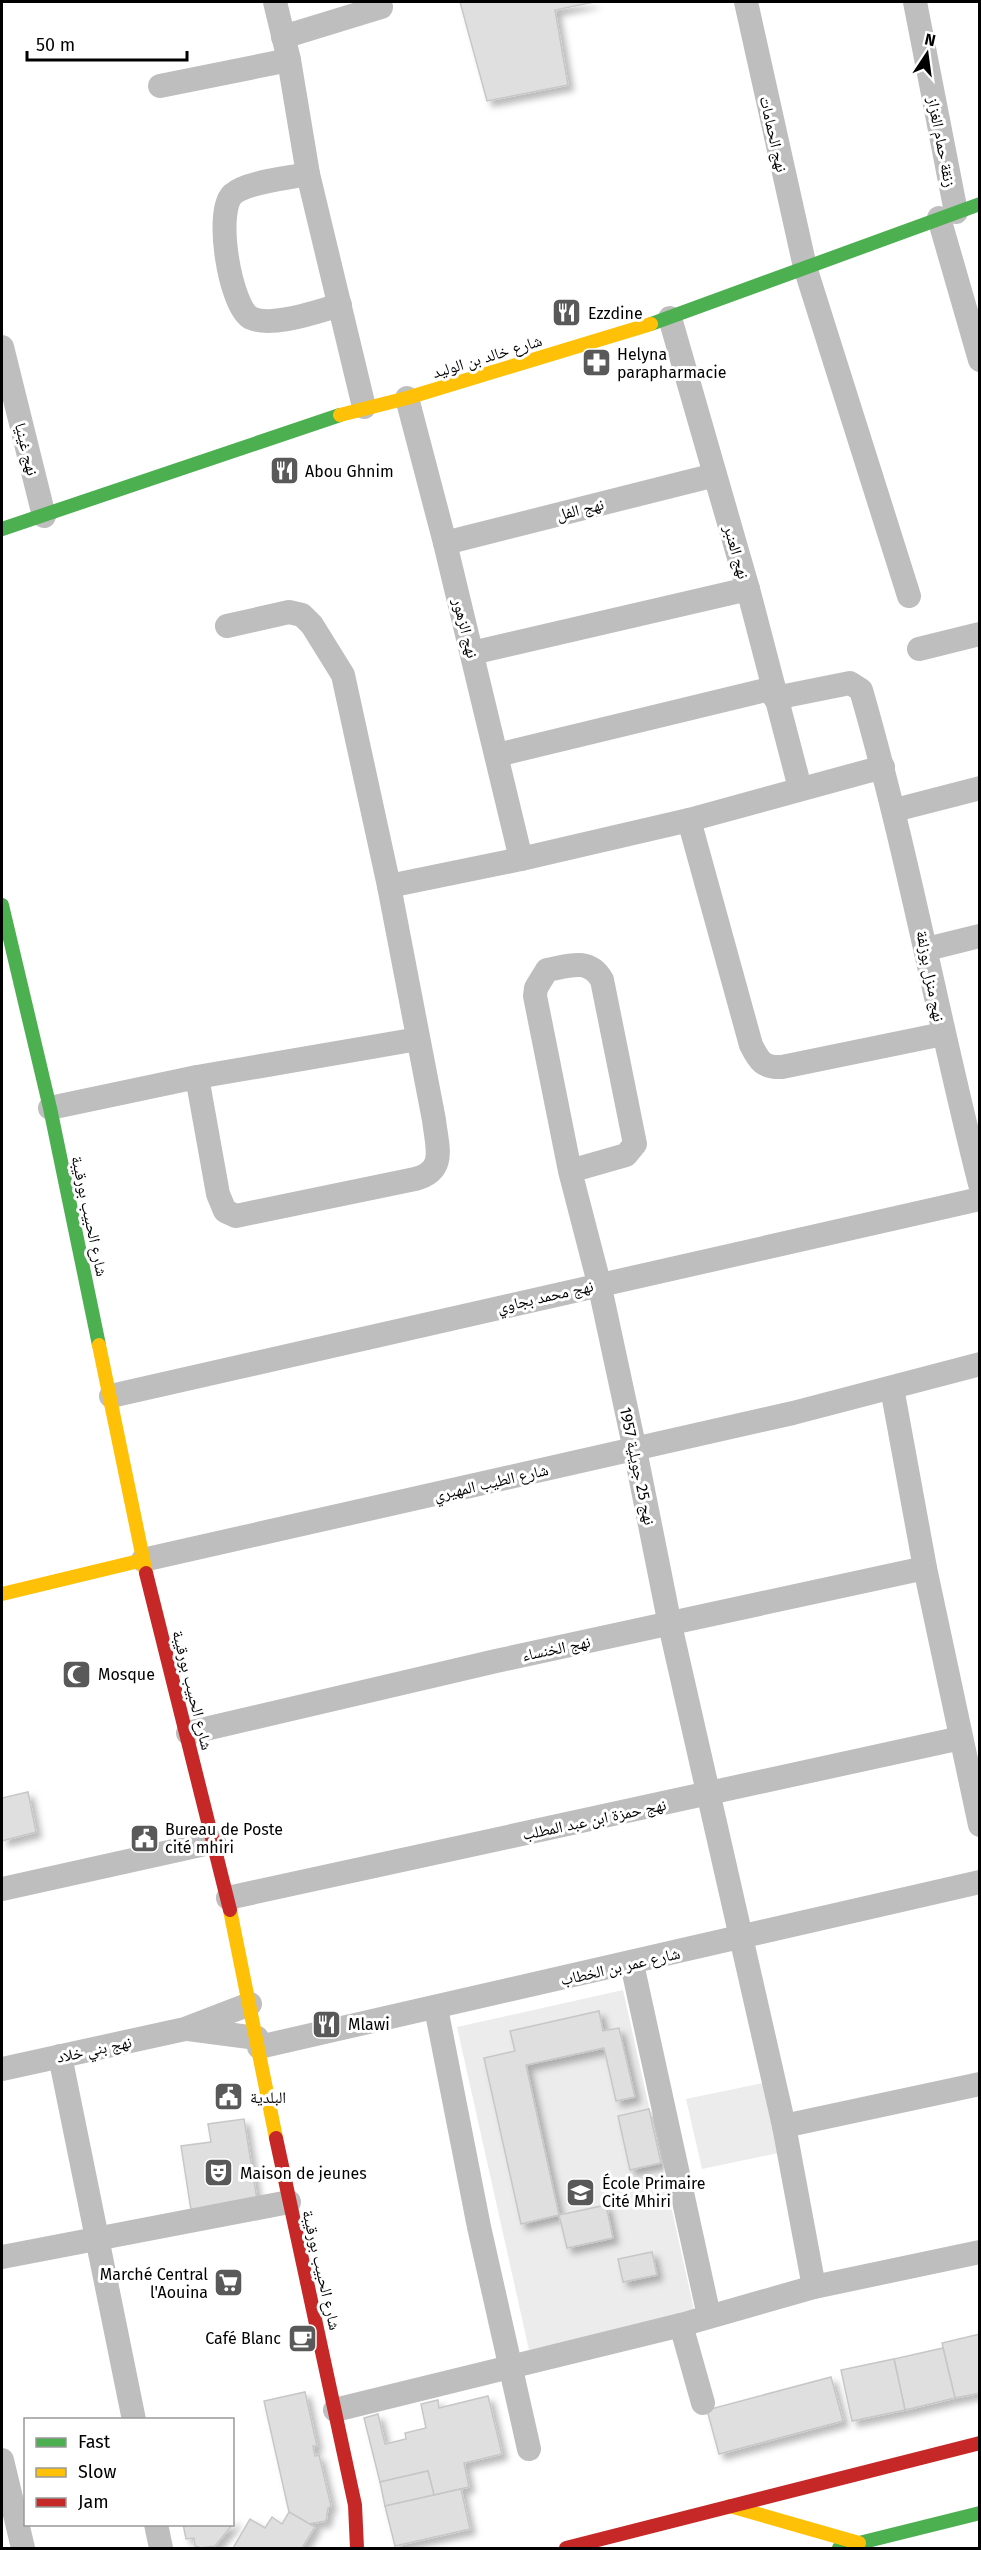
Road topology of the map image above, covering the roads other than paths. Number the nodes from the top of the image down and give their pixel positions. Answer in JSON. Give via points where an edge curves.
{"nodes":[{"id":1,"x":275,"y":2,"type":"edge"},
{"id":2,"x":746,"y":2,"type":"edge"},
{"id":3,"x":915,"y":2,"type":"edge"},
{"id":4,"x":381,"y":7,"type":"dead end"},
{"id":5,"x":286,"y":48,"type":"junction"},
{"id":6,"x":160,"y":86,"type":"dead end"},
{"id":7,"x":308,"y":174,"type":"junction"},
{"id":8,"x":980,"y":204,"type":"edge"},
{"id":9,"x":948,"y":215,"type":"junction"},
{"id":10,"x":805,"y":267,"type":"junction"},
{"id":11,"x":340,"y":305,"type":"junction"},
{"id":12,"x":670,"y":318,"type":"junction"},
{"id":13,"x":2,"y":347,"type":"edge"},
{"id":14,"x":980,"y":360,"type":"edge"},
{"id":15,"x":407,"y":398,"type":"junction"},
{"id":16,"x":364,"y":407,"type":"junction"},
{"id":17,"x":715,"y":475,"type":"junction"},
{"id":18,"x":44,"y":516,"type":"junction"},
{"id":19,"x":2,"y":529,"type":"edge"},
{"id":20,"x":445,"y":543,"type":"junction"},
{"id":21,"x":748,"y":589,"type":"junction"},
{"id":22,"x":909,"y":596,"type":"dead end"},
{"id":23,"x":226,"y":626,"type":"dead end"},
{"id":24,"x":980,"y":634,"type":"edge"},
{"id":25,"x":919,"y":649,"type":"dead end"},
{"id":26,"x":471,"y":653,"type":"junction"},
{"id":27,"x":775,"y":693,"type":"junction"},
{"id":28,"x":497,"y":755,"type":"junction"},
{"id":29,"x":883,"y":767,"type":"junction"},
{"id":30,"x":800,"y":788,"type":"junction"},
{"id":31,"x":980,"y":788,"type":"edge"},
{"id":32,"x":895,"y":810,"type":"junction"},
{"id":33,"x":689,"y":820,"type":"junction"},
{"id":34,"x":521,"y":859,"type":"junction"},
{"id":35,"x":389,"y":886,"type":"junction"},
{"id":36,"x":2,"y":905,"type":"edge"},
{"id":37,"x":980,"y":936,"type":"edge"},
{"id":38,"x":927,"y":949,"type":"junction"},
{"id":39,"x":943,"y":1034,"type":"junction"},
{"id":40,"x":418,"y":1039,"type":"junction"},
{"id":41,"x":196,"y":1077,"type":"junction"},
{"id":42,"x":50,"y":1108,"type":"junction"},
{"id":43,"x":570,"y":1171,"type":"junction"},
{"id":44,"x":980,"y":1185,"type":"edge"},
{"id":45,"x":980,"y":1199,"type":"edge"},
{"id":46,"x":599,"y":1283,"type":"junction"},
{"id":47,"x":980,"y":1364,"type":"edge"},
{"id":48,"x":892,"y":1388,"type":"junction"},
{"id":49,"x":111,"y":1396,"type":"junction"},
{"id":50,"x":635,"y":1450,"type":"junction"},
{"id":51,"x":143,"y":1560,"type":"junction"},
{"id":52,"x":926,"y":1568,"type":"junction"},
{"id":53,"x":2,"y":1594,"type":"edge"},
{"id":54,"x":670,"y":1625,"type":"junction"},
{"id":55,"x":188,"y":1733,"type":"junction"},
{"id":56,"x":961,"y":1738,"type":"junction"},
{"id":57,"x":707,"y":1795,"type":"junction"},
{"id":58,"x":980,"y":1825,"type":"edge"},
{"id":59,"x":214,"y":1842,"type":"junction"},
{"id":60,"x":980,"y":1882,"type":"edge"},
{"id":61,"x":2,"y":1889,"type":"edge"},
{"id":62,"x":228,"y":1898,"type":"junction"},
{"id":63,"x":740,"y":1937,"type":"junction"},
{"id":64,"x":632,"y":1964,"type":"junction"},
{"id":65,"x":250,"y":2004,"type":"junction"},
{"id":66,"x":436,"y":2008,"type":"junction"},
{"id":67,"x":185,"y":2029,"type":"junction"},
{"id":68,"x":258,"y":2043,"type":"junction"},
{"id":69,"x":60,"y":2056,"type":"junction"},
{"id":70,"x":2,"y":2069,"type":"edge"},
{"id":71,"x":980,"y":2084,"type":"edge"},
{"id":72,"x":784,"y":2126,"type":"junction"},
{"id":73,"x":289,"y":2202,"type":"junction"},
{"id":74,"x":97,"y":2238,"type":"junction"},
{"id":75,"x":980,"y":2252,"type":"edge"},
{"id":76,"x":2,"y":2257,"type":"edge"},
{"id":77,"x":814,"y":2287,"type":"junction"},
{"id":78,"x":709,"y":2316,"type":"junction"},
{"id":79,"x":681,"y":2325,"type":"junction"},
{"id":80,"x":509,"y":2367,"type":"junction"},
{"id":81,"x":703,"y":2403,"type":"dead end"},
{"id":82,"x":335,"y":2409,"type":"junction"},
{"id":83,"x":134,"y":2418,"type":"edge"},
{"id":84,"x":980,"y":2443,"type":"edge"},
{"id":85,"x":529,"y":2449,"type":"dead end"},
{"id":86,"x":2,"y":2460,"type":"edge"},
{"id":87,"x":350,"y":2484,"type":"junction"},
{"id":88,"x":730,"y":2506,"type":"junction"},
{"id":89,"x":980,"y":2513,"type":"edge"},
{"id":90,"x":156,"y":2526,"type":"edge"},
{"id":91,"x":344,"y":2534,"type":"dead end"},
{"id":92,"x":859,"y":2543,"type":"junction"},
{"id":93,"x":23,"y":2548,"type":"edge"},
{"id":94,"x":161,"y":2548,"type":"edge"},
{"id":95,"x":357,"y":2548,"type":"edge"},
{"id":96,"x":566,"y":2548,"type":"edge"},
{"id":97,"x":839,"y":2548,"type":"edge"}],
"edges":[{"from":1,"to":5,"type":"street"},
{"from":2,"to":10,"type":"street","name":"نهج الحمامات"},
{"from":3,"to":9,"type":"street","name":"زنقة حمام الغزاز"},
{"from":4,"to":5,"type":"street"},
{"from":5,"to":6,"type":"street"},
{"from":5,"to":7,"type":"street"},
{"from":7,"to":11,"type":"street"},
{"from":7,"to":11,"type":"street","via":[[241,188],[231,195],[226,204],[224,232],[237,301],[243,312],[266,321]]},
{"from":8,"to":9,"type":"main road","name":"شارع خالد بن الوليد"},
{"from":9,"to":10,"type":"main road","name":"شارع خالد بن الوليد"},
{"from":9,"to":14,"type":"street","name":"زنقة حمام الغزاز"},
{"from":10,"to":12,"type":"main road","name":"شارع خالد بن الوليد"},
{"from":10,"to":22,"type":"street","name":"نهج الحمامات"},
{"from":11,"to":16,"type":"street"},
{"from":12,"to":15,"type":"main road","name":"شارع خالد بن الوليد"},
{"from":12,"to":17,"type":"street","name":"نهج العنبر"},
{"from":13,"to":18,"type":"street","name":"نهج غينيا"},
{"from":15,"to":16,"type":"main road","name":"شارع خالد بن الوليد"},
{"from":15,"to":20,"type":"street","name":"نهج الزهور"},
{"from":16,"to":18,"type":"main road","name":"شارع خالد بن الوليد"},
{"from":17,"to":20,"type":"street","name":"نهج الفل"},
{"from":17,"to":21,"type":"street","name":"نهج العنبر"},
{"from":18,"to":19,"type":"main road","name":"شارع خالد بن الوليد"},
{"from":20,"to":26,"type":"street","name":"نهج الزهور"},
{"from":21,"to":26,"type":"street"},
{"from":21,"to":27,"type":"street","name":"نهج العنبر"},
{"from":23,"to":35,"type":"street","via":[[289,612],[302,615],[312,625],[343,675],[348,691]]},
{"from":24,"to":25,"type":"street"},
{"from":26,"to":28,"type":"street","name":"نهج الزهور"},
{"from":27,"to":28,"type":"street"},
{"from":27,"to":29,"type":"street","name":"نهج منزل بوزلفة","via":[[856,685],[861,690]]},
{"from":27,"to":30,"type":"street","name":"نهج العنبر"},
{"from":28,"to":34,"type":"street","name":"نهج الزهور"},
{"from":29,"to":30,"type":"street"},
{"from":29,"to":32,"type":"street","name":"نهج منزل بوزلفة"},
{"from":30,"to":33,"type":"street"},
{"from":31,"to":32,"type":"street"},
{"from":32,"to":38,"type":"street","name":"نهج منزل بوزلفة"},
{"from":33,"to":34,"type":"street"},
{"from":33,"to":39,"type":"street","via":[[751,1045],[759,1061],[768,1068],[782,1067]]},
{"from":34,"to":35,"type":"street"},
{"from":35,"to":40,"type":"street"},
{"from":36,"to":42,"type":"main road","name":"شارع الحبيب بورقيبة"},
{"from":37,"to":38,"type":"street"},
{"from":38,"to":39,"type":"street","name":"نهج منزل بوزلفة"},
{"from":39,"to":44,"type":"street","name":"نهج منزل بوزلفة"},
{"from":40,"to":41,"type":"street"},
{"from":40,"to":41,"type":"street","via":[[437,1150],[436,1168],[429,1175],[236,1216],[225,1211],[218,1194]]},
{"from":41,"to":42,"type":"street"},
{"from":42,"to":49,"type":"main road","name":"شارع الحبيب بورقيبة"},
{"from":43,"to":43,"type":"street","name":"نهج 25 جويلية 1957","via":[[627,1155],[635,1138],[602,980],[597,972],[579,963],[547,970],[535,996]]},
{"from":43,"to":46,"type":"street","name":"نهج 25 جويلية 1957"},
{"from":45,"to":46,"type":"street","name":"نهج محمد بجاوي"},
{"from":46,"to":49,"type":"street","name":"نهج محمد بجاوي"},
{"from":46,"to":50,"type":"street","name":"نهج 25 جويلية 1957"},
{"from":47,"to":48,"type":"street","name":"شارع الطيب المهيري"},
{"from":48,"to":50,"type":"street","name":"شارع الطيب المهيري"},
{"from":48,"to":52,"type":"street"},
{"from":49,"to":51,"type":"main road","name":"شارع الحبيب بورقيبة"},
{"from":50,"to":51,"type":"street","name":"شارع الطيب المهيري"},
{"from":50,"to":54,"type":"street","name":"نهج 25 جويلية 1957"},
{"from":51,"to":53,"type":"main road","name":"شارع الطيب المهيري"},
{"from":51,"to":55,"type":"main road","name":"شارع الحبيب بورقيبة"},
{"from":52,"to":54,"type":"street","name":"نهج الخنساء"},
{"from":52,"to":56,"type":"street"},
{"from":54,"to":55,"type":"street","name":"نهج الخنساء"},
{"from":54,"to":57,"type":"street","name":"نهج 25 جويلية 1957"},
{"from":55,"to":59,"type":"main road","name":"شارع الحبيب بورقيبة"},
{"from":56,"to":57,"type":"street","name":"نهج حمزة ابن عبد المطلب"},
{"from":56,"to":58,"type":"street"},
{"from":57,"to":62,"type":"street","name":"نهج حمزة ابن عبد المطلب"},
{"from":57,"to":63,"type":"street","name":"نهج 25 جويلية 1957"},
{"from":59,"to":61,"type":"street"},
{"from":59,"to":62,"type":"main road","name":"شارع الحبيب بورقيبة"},
{"from":60,"to":63,"type":"street","name":"شارع عمر بن الخطاب"},
{"from":62,"to":65,"type":"main road","name":"شارع الحبيب بورقيبة"},
{"from":63,"to":64,"type":"street","name":"شارع عمر بن الخطاب"},
{"from":63,"to":72,"type":"street","name":"نهج 25 جويلية 1957"},
{"from":64,"to":66,"type":"street","name":"شارع عمر بن الخطاب"},
{"from":64,"to":78,"type":"street"},
{"from":65,"to":67,"type":"street","name":"نهج بني خلاد"},
{"from":65,"to":68,"type":"main road","name":"شارع الحبيب بورقيبة"},
{"from":66,"to":68,"type":"street","name":"شارع عمر بن الخطاب"},
{"from":66,"to":80,"type":"street"},
{"from":67,"to":68,"type":"street","name":"نهج بني خلاد"},
{"from":67,"to":69,"type":"street","name":"نهج بني خلاد"},
{"from":68,"to":73,"type":"main road","name":"شارع الحبيب بورقيبة"},
{"from":69,"to":70,"type":"street","name":"نهج بني خلاد"},
{"from":69,"to":74,"type":"street"},
{"from":71,"to":72,"type":"street"},
{"from":72,"to":77,"type":"street","name":"نهج 25 جويلية 1957"},
{"from":73,"to":74,"type":"street"},
{"from":73,"to":82,"type":"main road","name":"شارع الحبيب بورقيبة"},
{"from":74,"to":76,"type":"street"},
{"from":74,"to":83,"type":"street"},
{"from":75,"to":77,"type":"street"},
{"from":77,"to":78,"type":"street"},
{"from":78,"to":79,"type":"street"},
{"from":79,"to":80,"type":"street"},
{"from":79,"to":81,"type":"street"},
{"from":80,"to":82,"type":"street"},
{"from":80,"to":85,"type":"street"},
{"from":82,"to":87,"type":"main road","name":"شارع الحبيب بورقيبة"},
{"from":84,"to":88,"type":"main road"},
{"from":86,"to":93,"type":"street"},
{"from":87,"to":91,"type":"main road","name":"شارع الحبيب بورقيبة","via":[[351,2526]]},
{"from":87,"to":95,"type":"main road","name":"شارع الحبيب بورقيبة"},
{"from":88,"to":92,"type":"main road"},
{"from":88,"to":96,"type":"main road"},
{"from":89,"to":92,"type":"main road"},
{"from":90,"to":94,"type":"street"},
{"from":92,"to":97,"type":"main road"}]}
